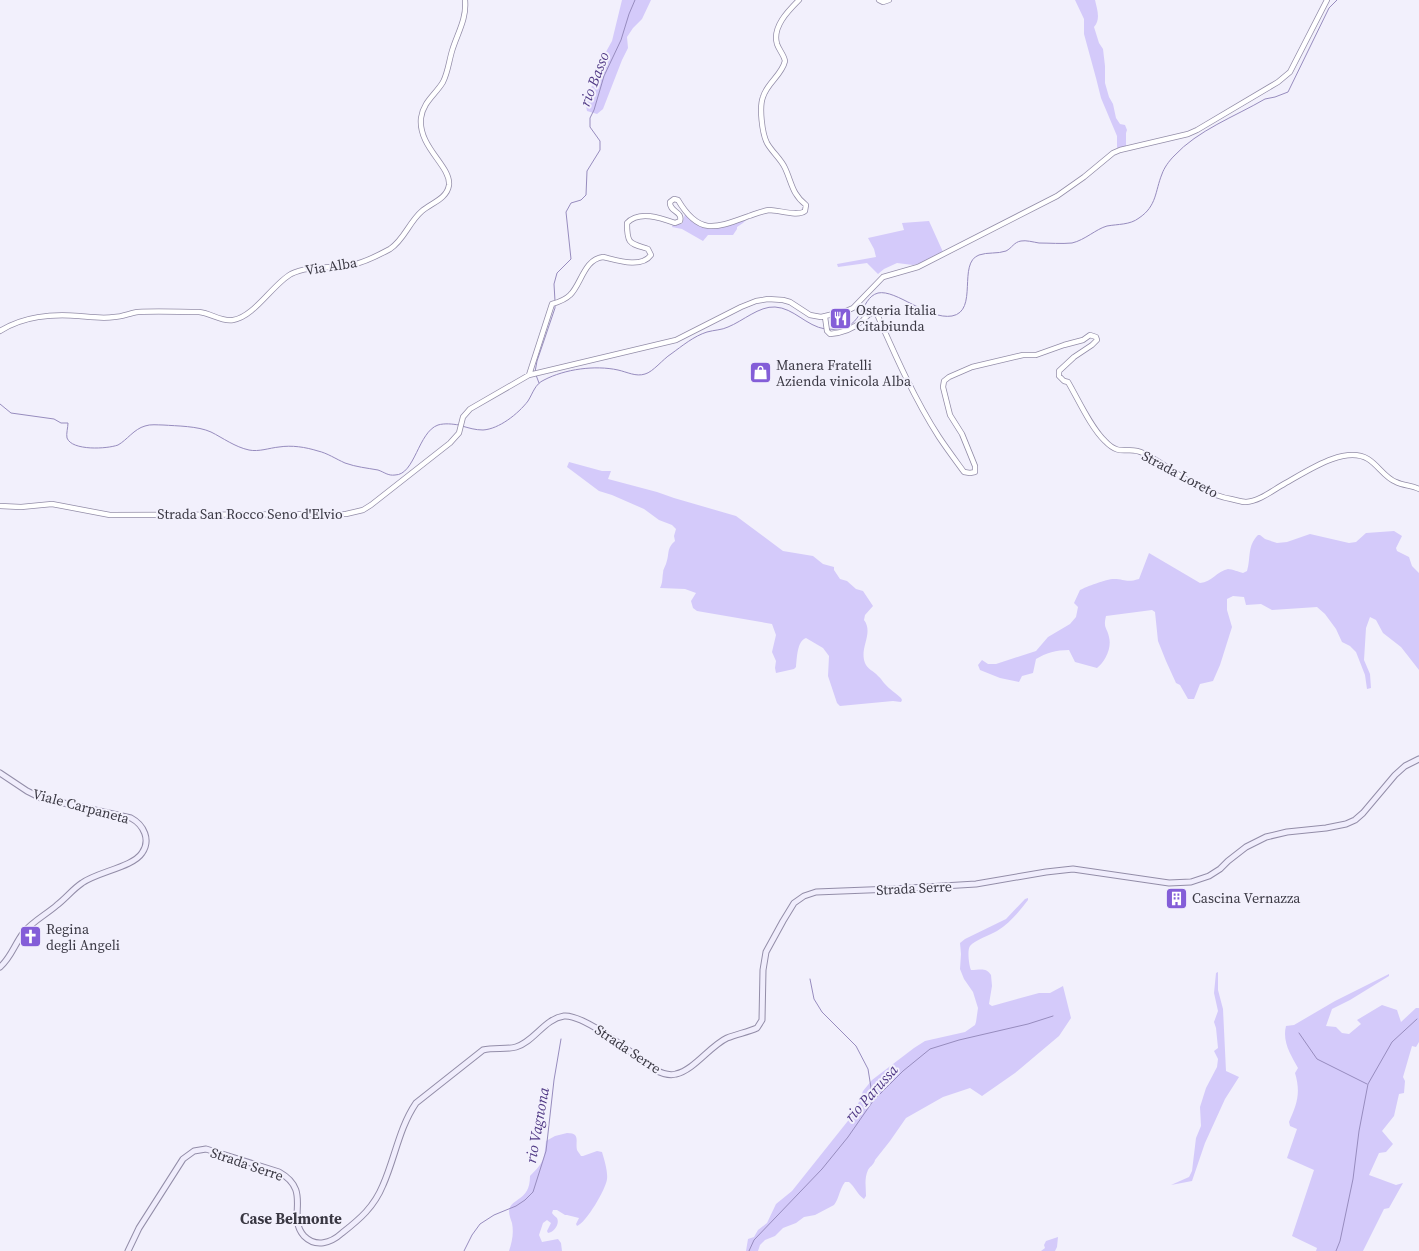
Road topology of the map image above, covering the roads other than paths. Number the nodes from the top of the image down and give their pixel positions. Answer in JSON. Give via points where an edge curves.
{"nodes":[{"id":1,"x":465,"y":0,"type":"edge"},
{"id":2,"x":800,"y":0,"type":"edge"},
{"id":3,"x":889,"y":0,"type":"edge"},
{"id":4,"x":1327,"y":0,"type":"edge"},
{"id":5,"x":881,"y":1,"type":"edge"},
{"id":6,"x":825,"y":317,"type":"junction"},
{"id":7,"x":0,"y":331,"type":"edge"},
{"id":8,"x":533,"y":374,"type":"junction"},
{"id":9,"x":1419,"y":489,"type":"edge"},
{"id":10,"x":0,"y":506,"type":"edge"},
{"id":11,"x":1419,"y":758,"type":"edge"},
{"id":12,"x":0,"y":773,"type":"edge"},
{"id":13,"x":0,"y":967,"type":"edge"},
{"id":14,"x":128,"y":1251,"type":"edge"}],
"edges":[{"from":1,"to":7,"type":"street","name":"Via Alba","via":[[464,18],[443,82],[429,99],[421,117],[424,137],[449,179],[449,186],[443,197],[417,215],[404,235],[391,248],[352,265],[292,274],[255,307],[233,320],[224,320],[201,312],[137,312],[114,318],[36,316]]},
{"from":2,"to":8,"type":"street","via":[[785,16],[778,30],[776,39],[785,57],[784,68],[765,92],[761,106],[765,138],[784,166],[795,195],[806,205],[805,211],[799,214],[768,210],[713,226],[702,225],[692,219],[678,200],[672,200],[670,206],[680,214],[680,221],[675,223],[649,216],[631,219],[627,223],[629,241],[634,246],[648,249],[651,255],[649,259],[629,263],[600,257],[592,262],[571,294],[552,304]]},
{"from":3,"to":5,"type":"street"},
{"from":4,"to":6,"type":"street","via":[[1290,72],[1278,82],[1188,134],[1113,153],[1057,196],[918,266],[883,278],[853,308]]},
{"from":6,"to":8,"type":"street","name":"Strada San Rocco Seno d'Elvio","via":[[815,317],[782,300],[756,301],[676,340]]},
{"from":6,"to":9,"type":"street","name":"Strada Loreto","via":[[827,331],[830,334],[848,330],[869,313],[878,314],[897,359],[923,409],[964,472],[975,472],[975,466],[962,434],[950,415],[943,387],[944,381],[972,367],[1023,355],[1036,355],[1083,340],[1090,335],[1097,340],[1059,371],[1059,376],[1068,382],[1096,430],[1115,450],[1142,452],[1211,494],[1246,502],[1332,459],[1348,455],[1367,458],[1391,480]]},
{"from":8,"to":10,"type":"street","name":"Strada San Rocco Seno d'Elvio","via":[[470,409],[462,420],[457,436],[450,443],[363,510],[346,514],[110,515],[52,504]]},
{"from":11,"to":14,"type":"main road","name":"Strada Serre","via":[[1395,775],[1355,820],[1326,828],[1266,837],[1246,847],[1209,876],[1191,882],[1169,883],[1072,869],[976,884],[816,892],[804,896],[794,903],[766,952],[762,1020],[757,1028],[728,1038],[676,1075],[655,1070],[593,1026],[578,1018],[565,1016],[545,1024],[528,1041],[516,1047],[483,1050],[416,1103],[408,1114],[383,1186],[364,1216],[331,1241],[316,1243],[304,1235],[298,1221],[296,1190],[287,1177],[279,1172],[202,1149],[183,1159],[139,1228]]},
{"from":12,"to":13,"type":"main road","name":"Viale Carpaneta","via":[[41,798],[131,818],[142,826],[147,840],[141,856],[83,882],[27,929]]}]}
